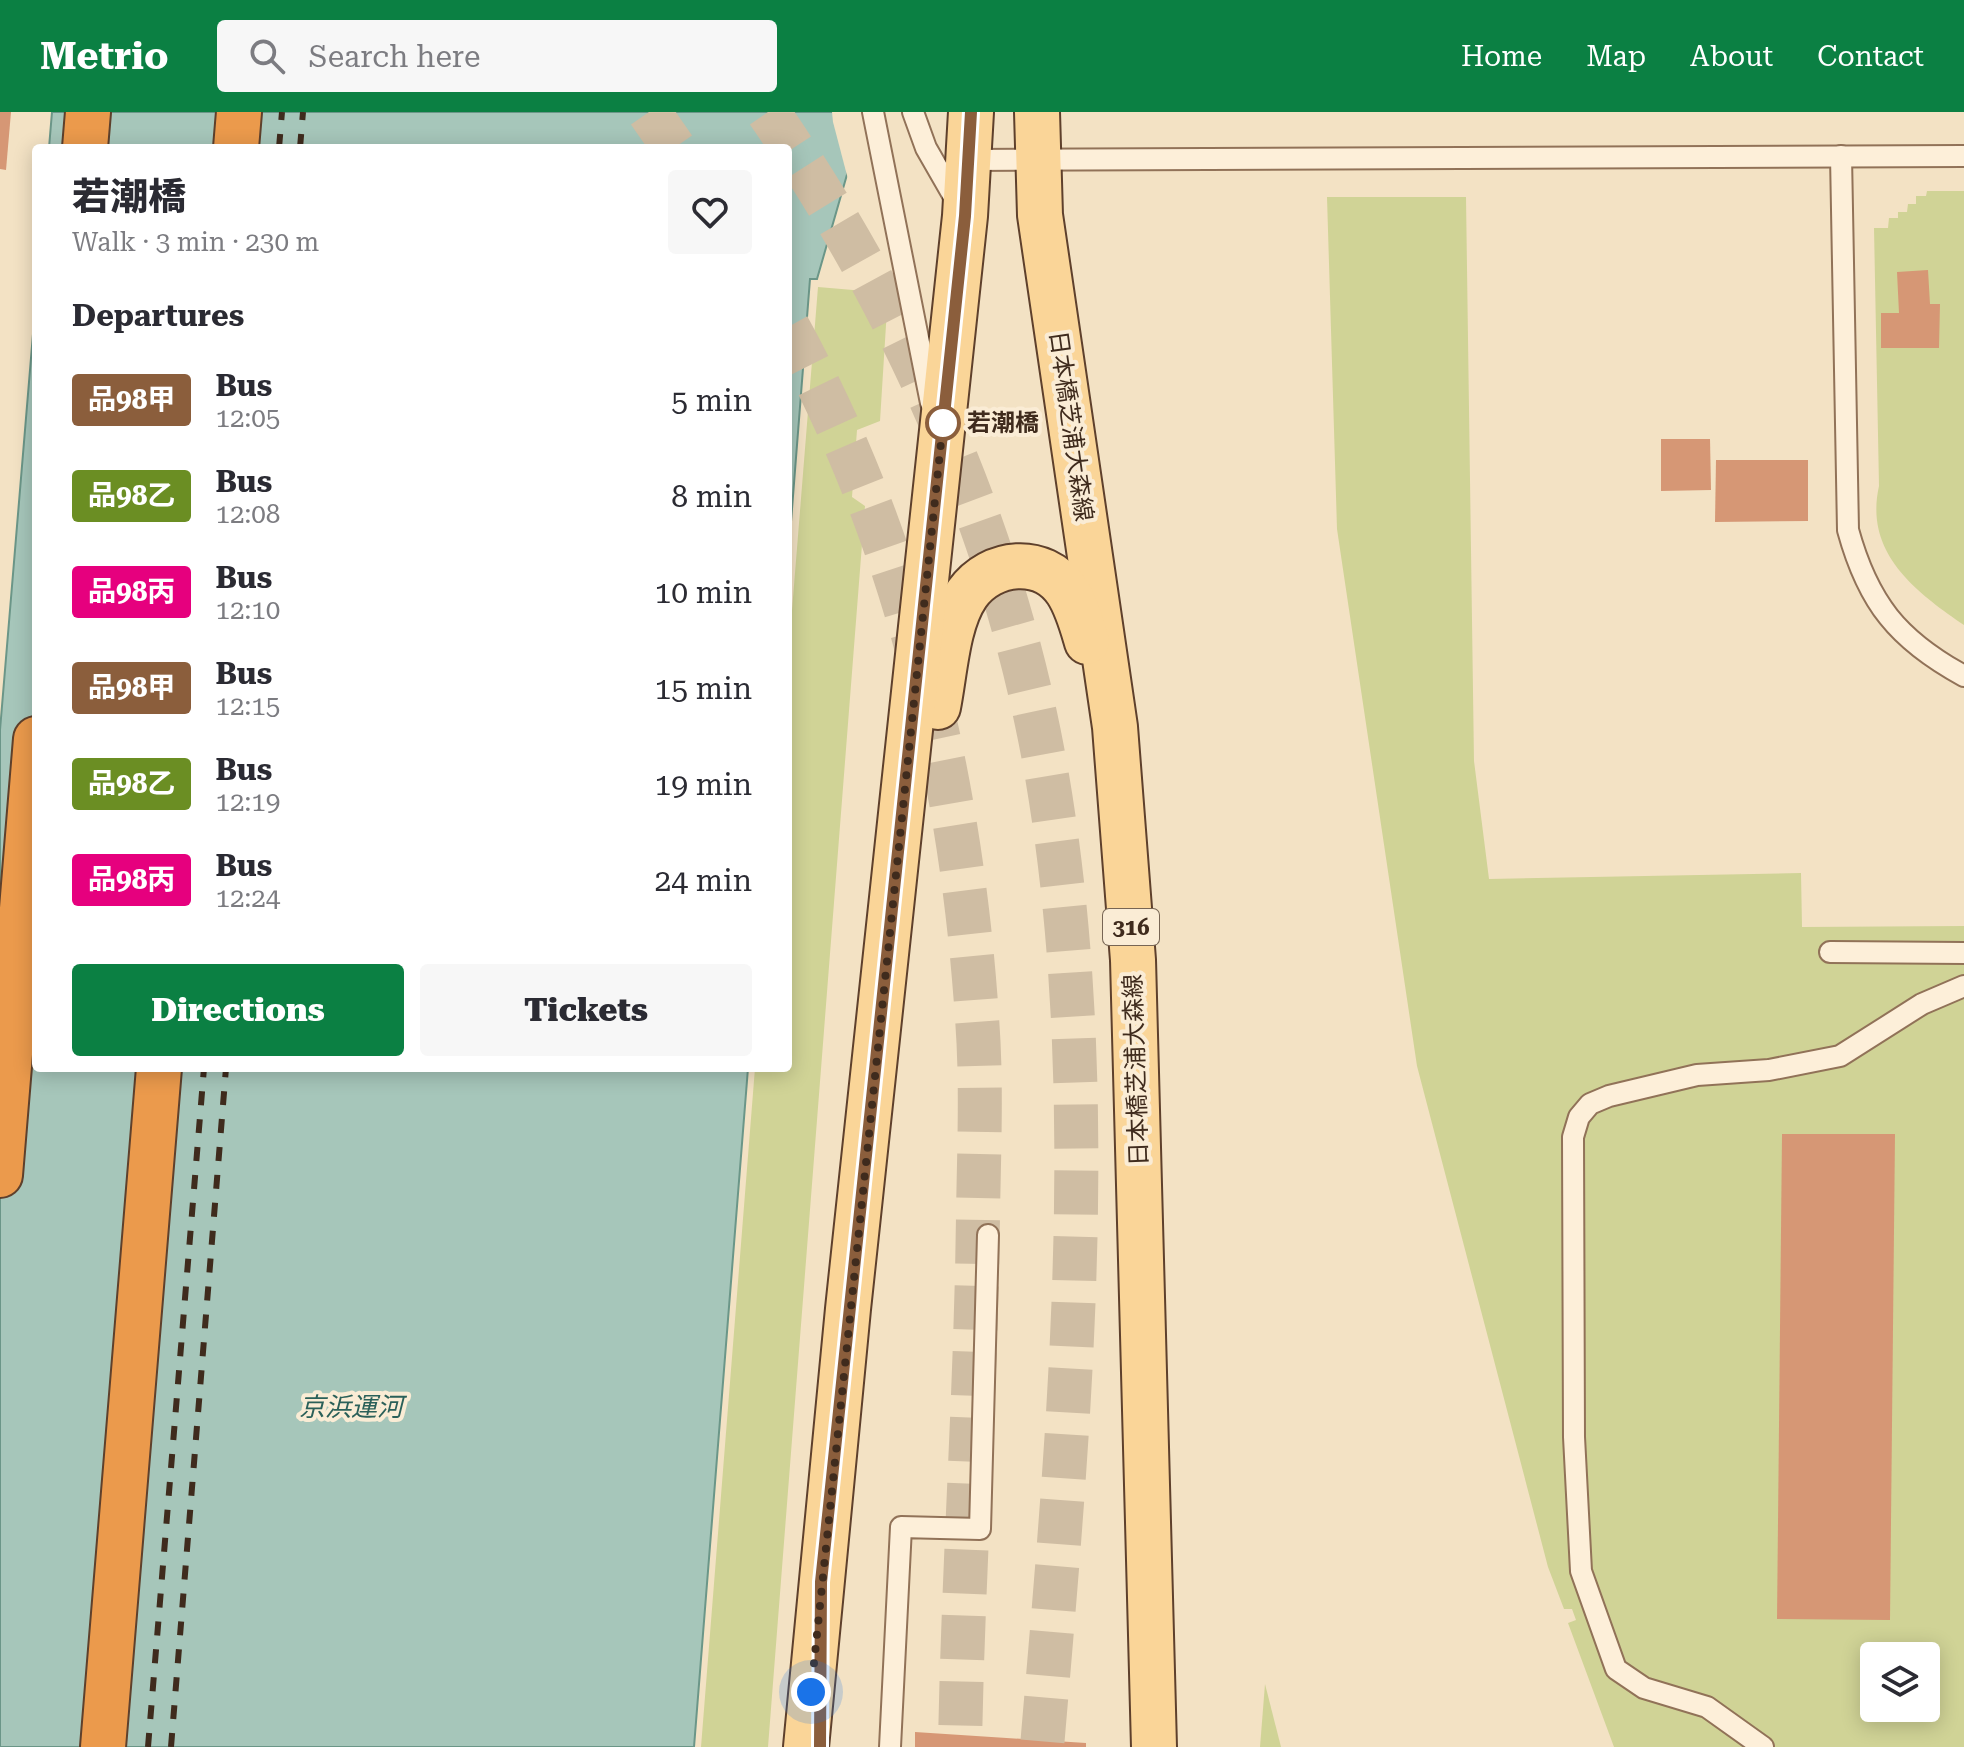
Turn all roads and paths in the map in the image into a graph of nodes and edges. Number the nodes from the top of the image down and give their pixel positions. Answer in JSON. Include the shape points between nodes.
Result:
{"nodes":[{"id":1,"x":88,"y":112,"type":"edge"},
{"id":2,"x":239,"y":112,"type":"edge"},
{"id":3,"x":873,"y":112,"type":"edge"},
{"id":4,"x":971,"y":112,"type":"edge"},
{"id":5,"x":1037,"y":112,"type":"edge"},
{"id":6,"x":915,"y":120,"type":"edge"},
{"id":7,"x":85,"y":144,"type":"edge"},
{"id":8,"x":236,"y":144,"type":"edge"},
{"id":9,"x":1841,"y":156,"type":"junction"},
{"id":10,"x":1964,"y":156,"type":"edge"},
{"id":11,"x":969,"y":160,"type":"junction"},
{"id":12,"x":1038,"y":160,"type":"junction"},
{"id":13,"x":965,"y":216,"type":"junction"},
{"id":14,"x":940,"y":454,"type":"junction"},
{"id":15,"x":1964,"y":676,"type":"edge"},
{"id":16,"x":1115,"y":727,"type":"junction"},
{"id":17,"x":32,"y":787,"type":"edge"},
{"id":18,"x":1830,"y":952,"type":"dead end"},
{"id":19,"x":1964,"y":953,"type":"edge"},
{"id":20,"x":883,"y":984,"type":"junction"},
{"id":21,"x":1964,"y":986,"type":"edge"},
{"id":22,"x":159,"y":1072,"type":"edge"},
{"id":23,"x":0,"y":1175,"type":"edge"},
{"id":24,"x":988,"y":1235,"type":"dead end"},
{"id":25,"x":821,"y":1582,"type":"junction"},
{"id":26,"x":103,"y":1747,"type":"edge"},
{"id":27,"x":806,"y":1747,"type":"edge"},
{"id":28,"x":820,"y":1747,"type":"edge"},
{"id":29,"x":890,"y":1747,"type":"edge"},
{"id":30,"x":1154,"y":1747,"type":"edge"},
{"id":31,"x":1763,"y":1747,"type":"edge"}],
"edges":[{"from":1,"to":7,"type":"highway"},
{"from":2,"to":8,"type":"highway"},
{"from":3,"to":14,"type":"lane"},
{"from":4,"to":11,"type":"main road"},
{"from":5,"to":12,"type":"main road","name":"日本橋芝浦大森線","number":"316"},
{"from":6,"to":13,"type":"lane"},
{"from":9,"to":10,"type":"lane"},
{"from":9,"to":12,"type":"lane"},
{"from":9,"to":15,"type":"lane","via":[[1848,530],[1872,596],[1894,626],[1929,657]]},
{"from":11,"to":12,"type":"lane"},
{"from":11,"to":13,"type":"main road"},
{"from":12,"to":16,"type":"main road","name":"日本橋芝浦大森線","number":"316","via":[[1040,215]]},
{"from":13,"to":14,"type":"main road"},
{"from":14,"to":20,"type":"main road"},
{"from":16,"to":20,"type":"main road","via":[[1067,591],[1052,574],[1031,567],[1006,566],[985,574],[966,595],[955,623]]},
{"from":16,"to":30,"type":"main road","name":"日本橋芝浦大森線","number":"316","via":[[1133,960]]},
{"from":17,"to":23,"type":"highway"},
{"from":18,"to":19,"type":"lane"},
{"from":20,"to":25,"type":"main road"},
{"from":21,"to":31,"type":"lane","via":[[1922,1004],[1840,1056],[1769,1070],[1697,1075],[1609,1096],[1590,1104],[1573,1137],[1574,1437],[1581,1571],[1616,1669],[1644,1688],[1707,1707]]},
{"from":22,"to":26,"type":"highway"},
{"from":24,"to":29,"type":"lane","via":[[980,1529],[901,1527]]},
{"from":25,"to":27,"type":"main road"},
{"from":25,"to":28,"type":"main road"}]}
